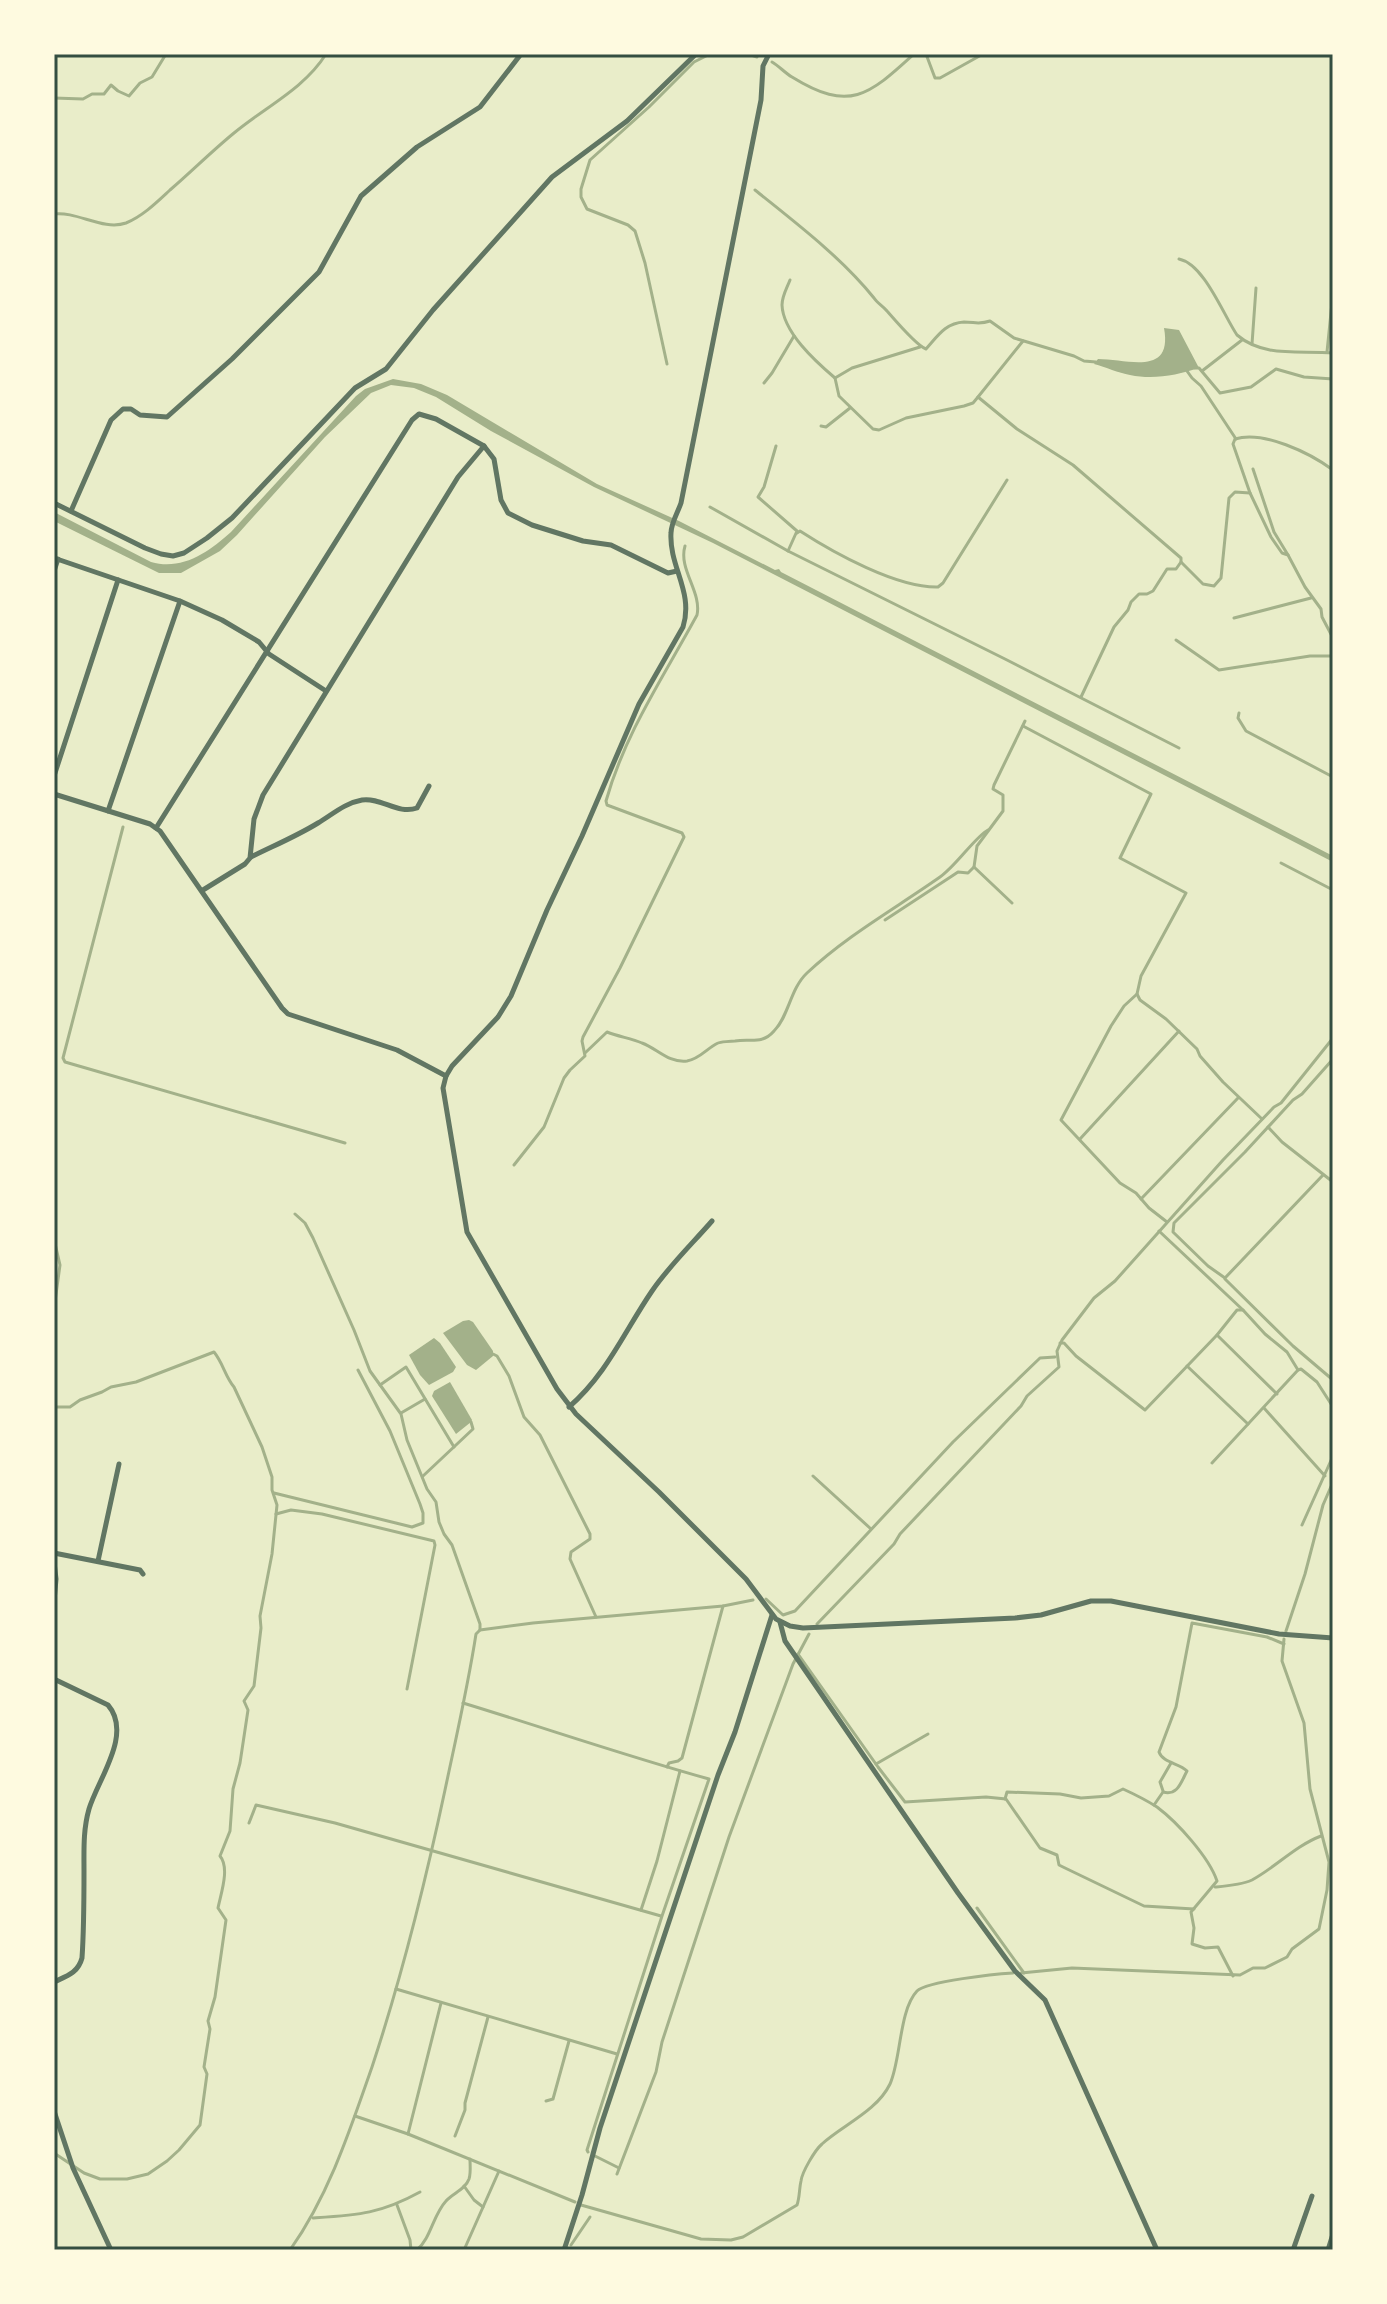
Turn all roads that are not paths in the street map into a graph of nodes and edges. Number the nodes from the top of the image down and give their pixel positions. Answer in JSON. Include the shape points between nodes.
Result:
{"nodes":[{"id":1,"x":521,"y":54,"type":"edge"},
{"id":2,"x":696,"y":54,"type":"edge"},
{"id":3,"x":767,"y":54,"type":"edge"},
{"id":4,"x":484,"y":446,"type":"junction"},
{"id":5,"x":54,"y":503,"type":"edge"},
{"id":6,"x":71,"y":511,"type":"junction"},
{"id":7,"x":56,"y":558,"type":"edge"},
{"id":8,"x":54,"y":571,"type":"edge"},
{"id":9,"x":677,"y":571,"type":"junction"},
{"id":10,"x":118,"y":580,"type":"junction"},
{"id":11,"x":180,"y":601,"type":"junction"},
{"id":12,"x":266,"y":650,"type":"junction"},
{"id":13,"x":326,"y":691,"type":"junction"},
{"id":14,"x":54,"y":776,"type":"edge"},
{"id":15,"x":429,"y":786,"type":"dead end"},
{"id":16,"x":54,"y":794,"type":"edge"},
{"id":17,"x":108,"y":811,"type":"junction"},
{"id":18,"x":156,"y":828,"type":"junction"},
{"id":19,"x":250,"y":858,"type":"junction"},
{"id":20,"x":203,"y":890,"type":"junction"},
{"id":21,"x":446,"y":1076,"type":"junction"},
{"id":22,"x":712,"y":1221,"type":"dead end"},
{"id":23,"x":569,"y":1407,"type":"junction"},
{"id":24,"x":119,"y":1464,"type":"dead end"},
{"id":25,"x":54,"y":1553,"type":"edge"},
{"id":26,"x":98,"y":1561,"type":"junction"},
{"id":27,"x":54,"y":1562,"type":"edge"},
{"id":28,"x":143,"y":1574,"type":"dead end"},
{"id":29,"x":54,"y":1601,"type":"edge"},
{"id":30,"x":772,"y":1615,"type":"junction"},
{"id":31,"x":779,"y":1621,"type":"junction"},
{"id":32,"x":1333,"y":1638,"type":"edge"},
{"id":33,"x":54,"y":1679,"type":"edge"},
{"id":34,"x":54,"y":1982,"type":"edge"},
{"id":35,"x":54,"y":2111,"type":"edge"},
{"id":36,"x":1312,"y":2196,"type":"dead end"},
{"id":37,"x":1333,"y":2234,"type":"edge"},
{"id":38,"x":111,"y":2250,"type":"edge"},
{"id":39,"x":564,"y":2250,"type":"edge"},
{"id":40,"x":1157,"y":2250,"type":"edge"},
{"id":41,"x":1293,"y":2250,"type":"edge"},
{"id":42,"x":1328,"y":2250,"type":"edge"}],
"edges":[{"from":1,"to":6,"type":"street","via":[[480,107],[417,147],[361,196],[319,272],[192,395],[167,417],[123,409],[111,420]]},
{"from":2,"to":6,"type":"street","via":[[627,121],[552,177],[386,369],[355,388],[207,538],[184,553],[161,554]]},
{"from":3,"to":9,"type":"street","via":[[670,534]]},
{"from":4,"to":9,"type":"street","via":[[494,459],[508,513],[583,541],[611,545],[668,573]]},
{"from":4,"to":12,"type":"street","via":[[436,419],[419,414],[412,420]]},
{"from":4,"to":13,"type":"street","via":[[458,477]]},
{"from":5,"to":6,"type":"street"},
{"from":7,"to":8,"type":"street"},
{"from":7,"to":10,"type":"street"},
{"from":9,"to":21,"type":"street","via":[[688,606],[683,627],[639,704],[511,996]]},
{"from":10,"to":11,"type":"street"},
{"from":10,"to":14,"type":"street"},
{"from":11,"to":12,"type":"street","via":[[222,620]]},
{"from":11,"to":17,"type":"street"},
{"from":12,"to":13,"type":"street"},
{"from":12,"to":18,"type":"street"},
{"from":13,"to":19,"type":"street","via":[[263,795]]},
{"from":15,"to":19,"type":"street","via":[[417,808],[366,799],[351,803]]},
{"from":16,"to":17,"type":"street"},
{"from":17,"to":18,"type":"street"},
{"from":18,"to":20,"type":"street"},
{"from":19,"to":20,"type":"street"},
{"from":20,"to":21,"type":"street","via":[[288,1014],[397,1050]]},
{"from":21,"to":23,"type":"street","via":[[443,1088],[467,1232]]},
{"from":22,"to":23,"type":"street","via":[[654,1287],[617,1351]]},
{"from":23,"to":30,"type":"street","via":[[746,1579]]},
{"from":24,"to":26,"type":"street"},
{"from":25,"to":26,"type":"street"},
{"from":26,"to":28,"type":"street"},
{"from":27,"to":29,"type":"street"},
{"from":30,"to":31,"type":"street"},
{"from":30,"to":39,"type":"street","via":[[613,2087]]},
{"from":31,"to":32,"type":"street","via":[[803,1628],[941,1623],[1041,1615],[1111,1601],[1279,1634]]},
{"from":31,"to":40,"type":"street","via":[[785,1641],[950,1881],[1015,1971],[1045,2000]]},
{"from":33,"to":34,"type":"street","via":[[108,1705],[119,1727],[84,1831],[80,1967]]},
{"from":35,"to":38,"type":"street","via":[[73,2168]]},
{"from":36,"to":41,"type":"street"},
{"from":37,"to":42,"type":"street"}]}
